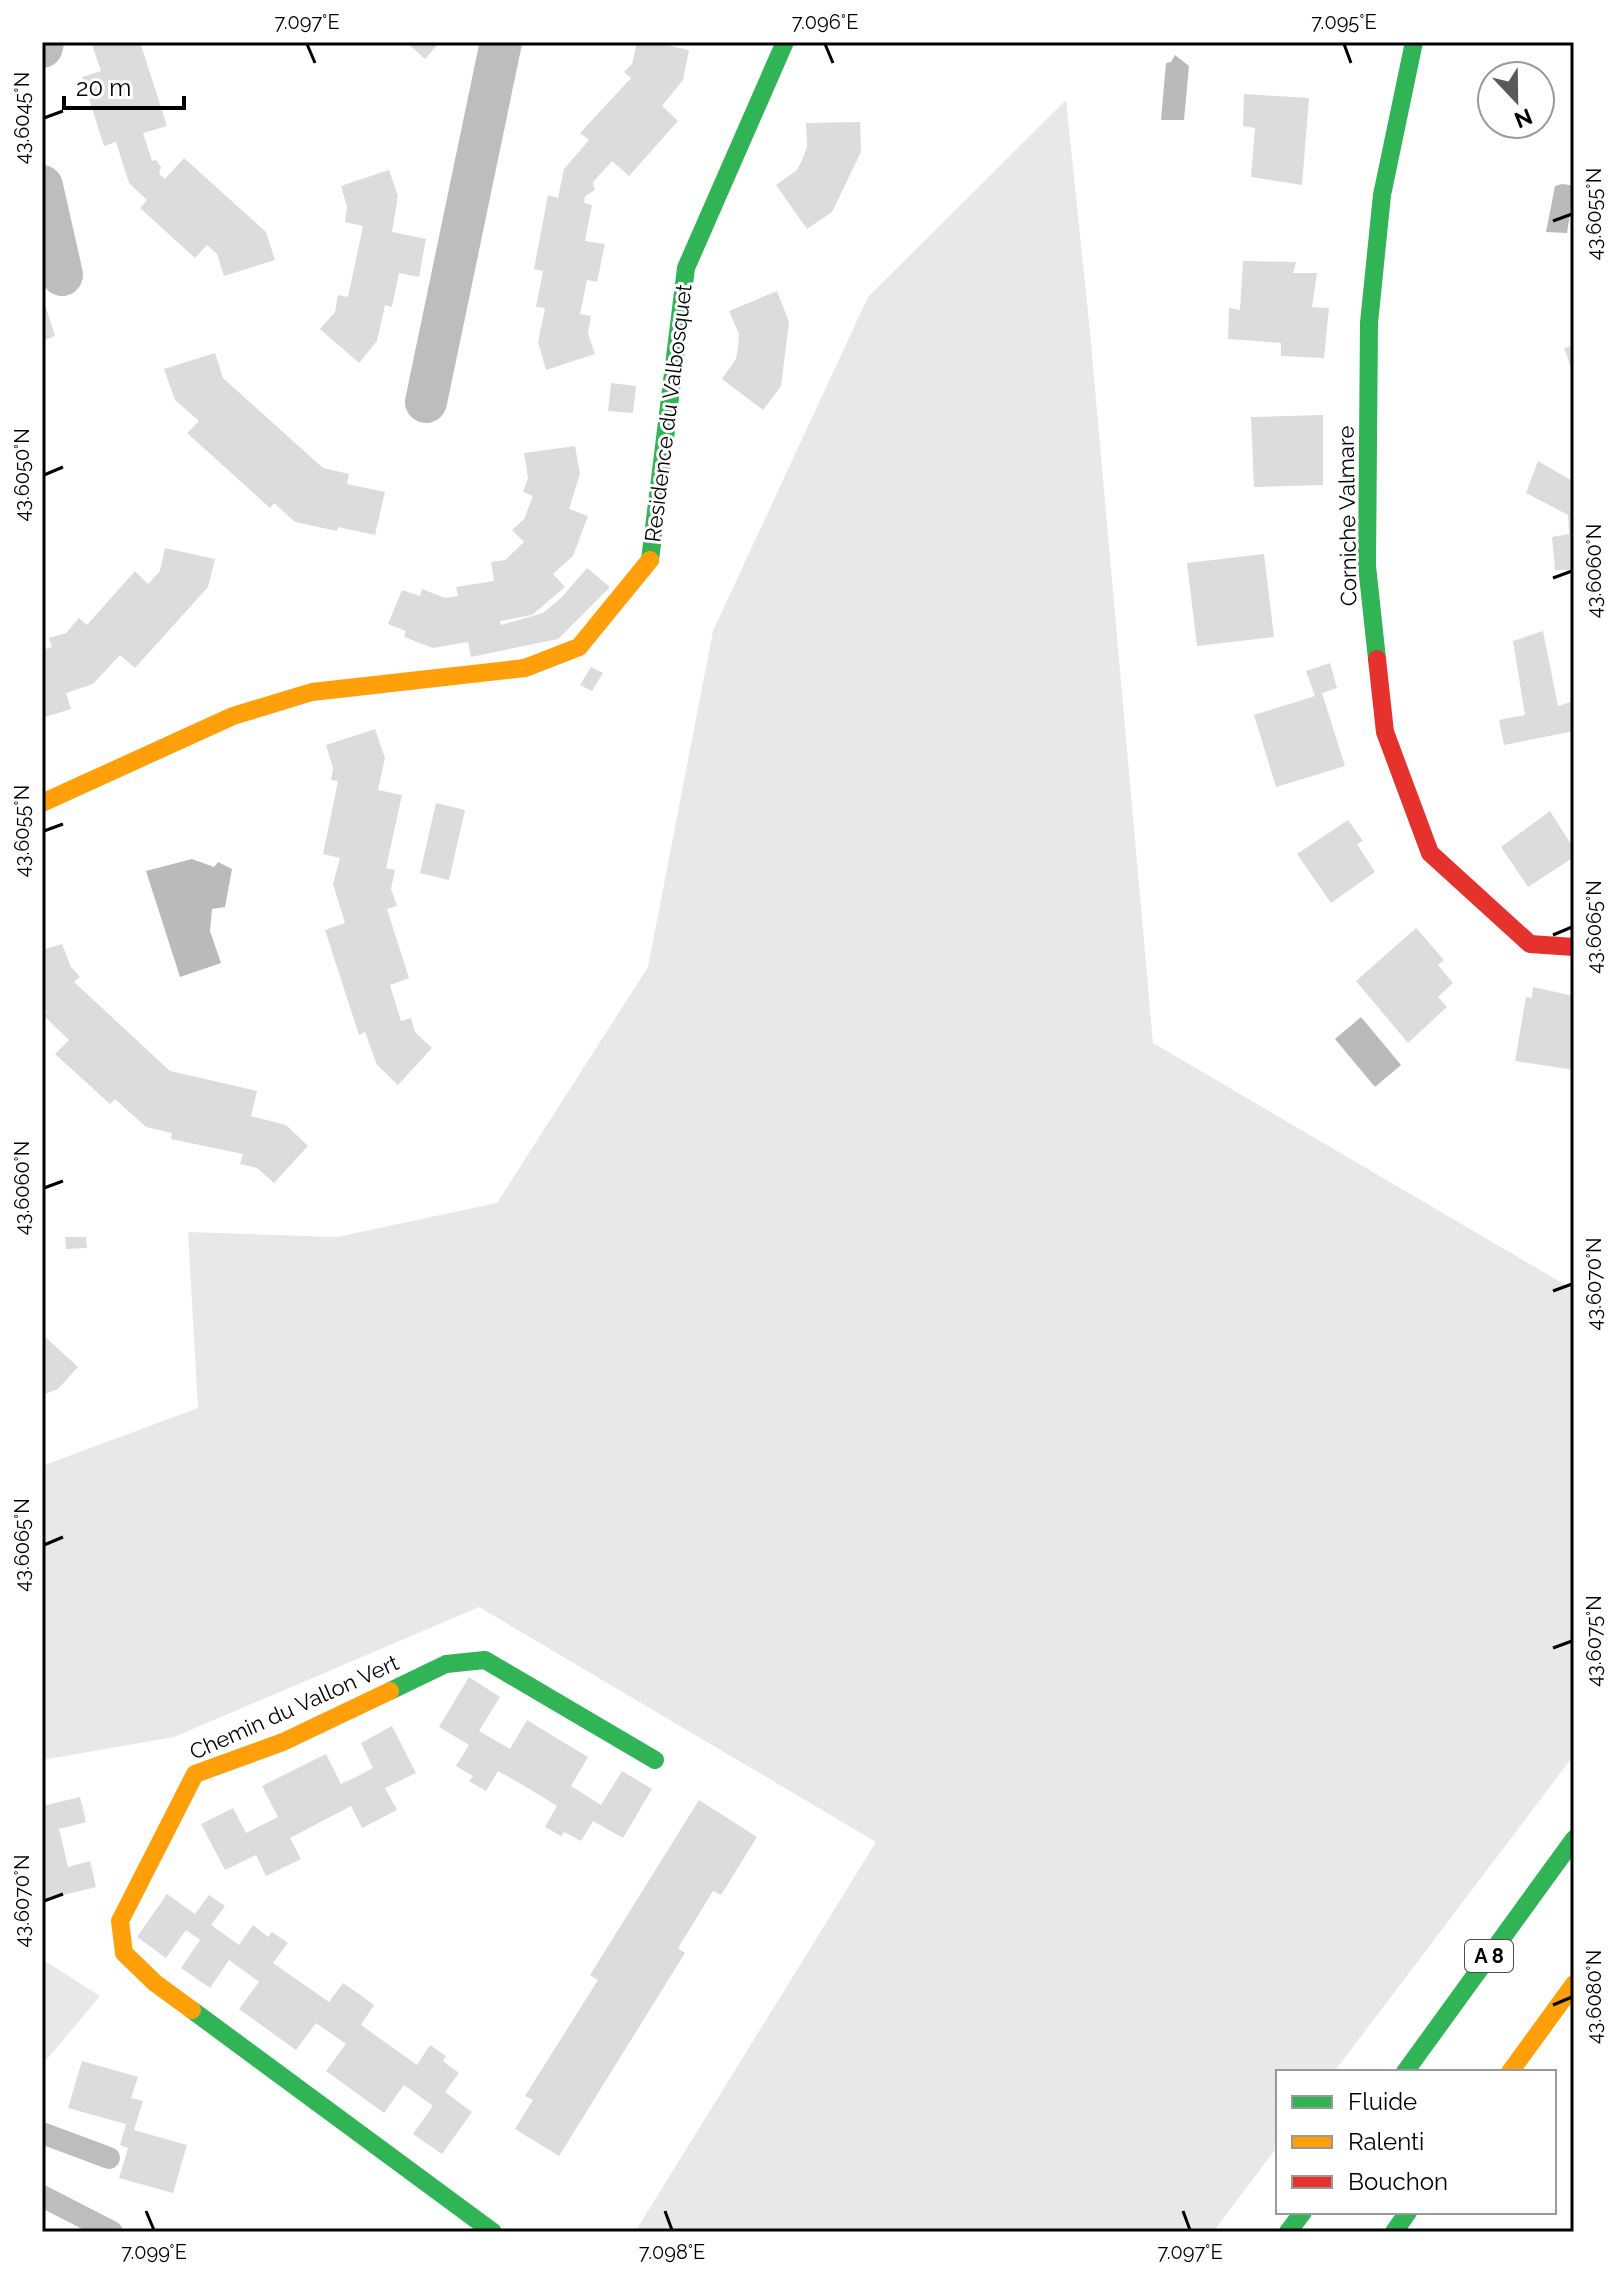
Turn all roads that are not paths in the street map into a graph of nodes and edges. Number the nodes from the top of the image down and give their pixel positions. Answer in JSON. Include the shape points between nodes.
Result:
{"nodes":[{"id":1,"x":501,"y":42,"type":"edge"},
{"id":2,"x":785,"y":42,"type":"edge"},
{"id":3,"x":1414,"y":42,"type":"edge"},
{"id":4,"x":42,"y":186,"type":"edge"},
{"id":5,"x":62,"y":275,"type":"dead end"},
{"id":6,"x":426,"y":402,"type":"dead end"},
{"id":7,"x":42,"y":803,"type":"edge"},
{"id":8,"x":1574,"y":947,"type":"edge"},
{"id":9,"x":655,"y":1760,"type":"dead end"},
{"id":10,"x":1574,"y":1839,"type":"edge"},
{"id":11,"x":1574,"y":1984,"type":"edge"},
{"id":12,"x":1406,"y":2070,"type":"edge"},
{"id":13,"x":1511,"y":2070,"type":"edge"},
{"id":14,"x":42,"y":2133,"type":"edge"},
{"id":15,"x":109,"y":2158,"type":"dead end"},
{"id":16,"x":42,"y":2196,"type":"edge"},
{"id":17,"x":1302,"y":2214,"type":"edge"},
{"id":18,"x":1407,"y":2214,"type":"edge"},
{"id":19,"x":112,"y":2232,"type":"edge"},
{"id":20,"x":493,"y":2232,"type":"edge"},
{"id":21,"x":1288,"y":2232,"type":"edge"},
{"id":22,"x":1394,"y":2232,"type":"edge"}],
"edges":[{"from":1,"to":6,"type":"street"},
{"from":2,"to":7,"type":"main road","name":"Residence du Valbosquet","via":[[686,268],[651,559],[579,647],[525,668],[312,692],[233,716]]},
{"from":3,"to":8,"type":"main road","name":"Corniche Valmare","via":[[1382,195],[1369,323],[1367,566],[1385,732],[1430,853],[1530,944]]},
{"from":4,"to":5,"type":"street"},
{"from":9,"to":20,"type":"main road","name":"Chemin du Vallon Vert","via":[[485,1660],[446,1664],[283,1742],[195,1774],[120,1921],[124,1953],[155,1983]]},
{"from":10,"to":12,"type":"main road","number":"A 8"},
{"from":11,"to":13,"type":"main road"},
{"from":14,"to":15,"type":"lane"},
{"from":16,"to":19,"type":"lane"},
{"from":17,"to":21,"type":"main road"},
{"from":18,"to":22,"type":"main road"}]}
